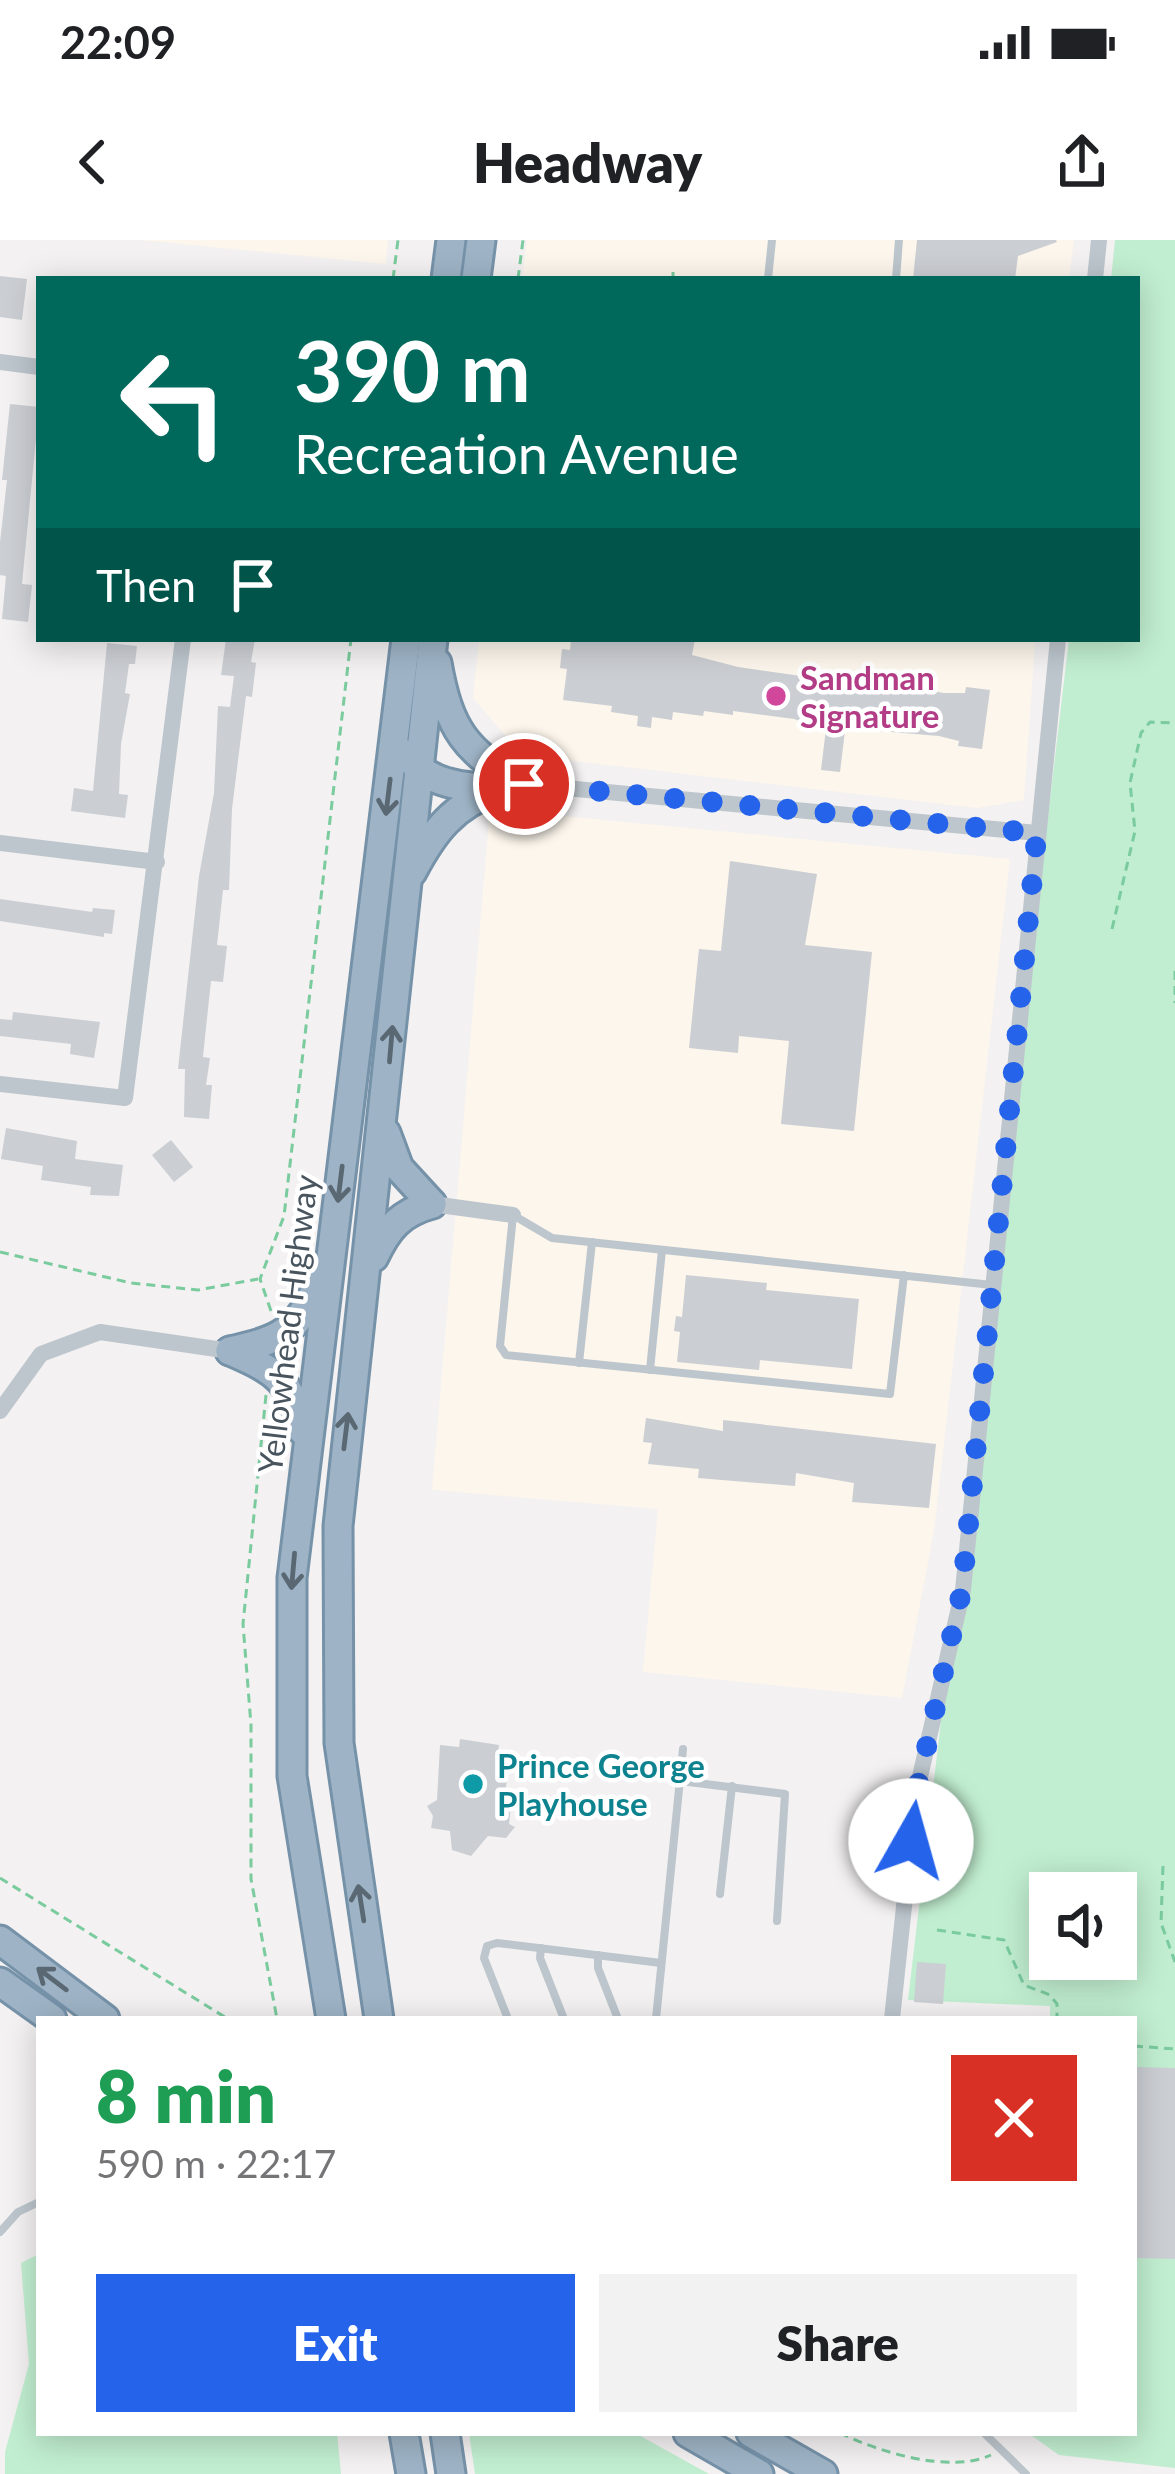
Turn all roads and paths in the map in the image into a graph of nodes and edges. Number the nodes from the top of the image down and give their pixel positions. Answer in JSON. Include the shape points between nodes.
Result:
{"nodes":[{"id":1,"x":398,"y":240,"type":"edge"},
{"id":2,"x":451,"y":240,"type":"edge"},
{"id":3,"x":481,"y":240,"type":"edge"},
{"id":4,"x":523,"y":240,"type":"edge"},
{"id":5,"x":772,"y":240,"type":"edge"},
{"id":6,"x":899,"y":240,"type":"edge"},
{"id":7,"x":1099,"y":240,"type":"edge"},
{"id":8,"x":392,"y":276,"type":"edge"},
{"id":9,"x":446,"y":276,"type":"edge"},
{"id":10,"x":476,"y":276,"type":"edge"},
{"id":11,"x":518,"y":276,"type":"edge"},
{"id":12,"x":768,"y":276,"type":"edge"},
{"id":13,"x":896,"y":276,"type":"edge"},
{"id":14,"x":1095,"y":276,"type":"edge"},
{"id":15,"x":0,"y":362,"type":"edge"},
{"id":16,"x":36,"y":367,"type":"edge"},
{"id":17,"x":183,"y":642,"type":"edge"},
{"id":18,"x":351,"y":642,"type":"edge"},
{"id":19,"x":406,"y":642,"type":"edge"},
{"id":20,"x":433,"y":642,"type":"edge"},
{"id":21,"x":434,"y":642,"type":"edge"},
{"id":22,"x":1058,"y":642,"type":"edge"},
{"id":23,"x":402,"y":677,"type":"junction"},
{"id":24,"x":1175,"y":723,"type":"edge"},
{"id":25,"x":418,"y":769,"type":"junction"},
{"id":26,"x":514,"y":786,"type":"junction"},
{"id":27,"x":1037,"y":833,"type":"junction"},
{"id":28,"x":0,"y":843,"type":"edge"},
{"id":29,"x":157,"y":862,"type":"junction"},
{"id":30,"x":404,"y":886,"type":"junction"},
{"id":31,"x":1112,"y":929,"type":"dead end"},
{"id":32,"x":1175,"y":971,"type":"edge"},
{"id":33,"x":1175,"y":1004,"type":"edge"},
{"id":34,"x":0,"y":1084,"type":"edge"},
{"id":35,"x":384,"y":1127,"type":"junction"},
{"id":36,"x":432,"y":1204,"type":"junction"},
{"id":37,"x":513,"y":1215,"type":"junction"},
{"id":38,"x":592,"y":1242,"type":"junction"},
{"id":39,"x":662,"y":1250,"type":"junction"},
{"id":40,"x":0,"y":1252,"type":"edge"},
{"id":41,"x":329,"y":1263,"type":"junction"},
{"id":42,"x":904,"y":1275,"type":"junction"},
{"id":43,"x":365,"y":1277,"type":"junction"},
{"id":44,"x":260,"y":1279,"type":"junction"},
{"id":45,"x":992,"y":1285,"type":"junction"},
{"id":46,"x":273,"y":1313,"type":"dead end"},
{"id":47,"x":230,"y":1351,"type":"junction"},
{"id":48,"x":580,"y":1363,"type":"junction"},
{"id":49,"x":650,"y":1370,"type":"junction"},
{"id":50,"x":272,"y":1383,"type":"dead end"},
{"id":51,"x":0,"y":1411,"type":"edge"},
{"id":52,"x":308,"y":1448,"type":"junction"},
{"id":53,"x":683,"y":1749,"type":"dead end"},
{"id":54,"x":681,"y":1781,"type":"junction"},
{"id":55,"x":733,"y":1786,"type":"junction"},
{"id":56,"x":1163,"y":1866,"type":"dead end"},
{"id":57,"x":0,"y":1878,"type":"edge"},
{"id":58,"x":307,"y":1884,"type":"junction"},
{"id":59,"x":720,"y":1894,"type":"dead end"},
{"id":60,"x":777,"y":1922,"type":"dead end"},
{"id":61,"x":937,"y":1930,"type":"dead end"},
{"id":62,"x":0,"y":1940,"type":"edge"},
{"id":63,"x":541,"y":1948,"type":"junction"},
{"id":64,"x":598,"y":1955,"type":"junction"},
{"id":65,"x":1175,"y":1962,"type":"edge"},
{"id":66,"x":661,"y":1963,"type":"junction"},
{"id":67,"x":0,"y":1982,"type":"edge"},
{"id":68,"x":48,"y":2016,"type":"edge"},
{"id":69,"x":101,"y":2016,"type":"edge"},
{"id":70,"x":223,"y":2016,"type":"edge"},
{"id":71,"x":276,"y":2016,"type":"edge"},
{"id":72,"x":318,"y":2016,"type":"edge"},
{"id":73,"x":330,"y":2016,"type":"edge"},
{"id":74,"x":379,"y":2016,"type":"edge"},
{"id":75,"x":507,"y":2016,"type":"edge"},
{"id":76,"x":562,"y":2016,"type":"edge"},
{"id":77,"x":617,"y":2016,"type":"edge"},
{"id":78,"x":656,"y":2016,"type":"edge"},
{"id":79,"x":892,"y":2016,"type":"edge"},
{"id":80,"x":1057,"y":2016,"type":"edge"},
{"id":81,"x":1137,"y":2046,"type":"edge"},
{"id":82,"x":1175,"y":2049,"type":"edge"},
{"id":83,"x":36,"y":2203,"type":"edge"},
{"id":84,"x":0,"y":2231,"type":"edge"},
{"id":85,"x":405,"y":2436,"type":"edge"},
{"id":86,"x":445,"y":2436,"type":"edge"},
{"id":87,"x":693,"y":2436,"type":"edge"},
{"id":88,"x":756,"y":2436,"type":"edge"},
{"id":89,"x":847,"y":2436,"type":"edge"},
{"id":90,"x":986,"y":2436,"type":"edge"},
{"id":91,"x":998,"y":2450,"type":"junction"},
{"id":92,"x":411,"y":2474,"type":"edge"},
{"id":93,"x":451,"y":2474,"type":"edge"},
{"id":94,"x":759,"y":2474,"type":"edge"},
{"id":95,"x":823,"y":2474,"type":"edge"},
{"id":96,"x":1026,"y":2474,"type":"edge"}],
"edges":[{"from":1,"to":8,"type":"path"},
{"from":2,"to":9,"type":"highway"},
{"from":3,"to":10,"type":"highway"},
{"from":4,"to":11,"type":"path"},
{"from":5,"to":12,"type":"lane"},
{"from":6,"to":13,"type":"lane"},
{"from":7,"to":14,"type":"street"},
{"from":15,"to":16,"type":"street"},
{"from":17,"to":29,"type":"street"},
{"from":18,"to":44,"type":"path","via":[[284,1216]]},
{"from":19,"to":23,"type":"highway","name":"Yellowhead Highway"},
{"from":20,"to":25,"type":"highway"},
{"from":21,"to":26,"type":"highway","via":[[455,730]]},
{"from":22,"to":27,"type":"street"},
{"from":23,"to":25,"type":"highway","via":[[407,752]]},
{"from":23,"to":41,"type":"highway","name":"Yellowhead Highway","one_way":true},
{"from":24,"to":31,"type":"path","via":[[1150,722],[1141,733],[1129,797],[1135,831]]},
{"from":25,"to":26,"type":"highway","via":[[451,782]]},
{"from":25,"to":30,"type":"highway"},
{"from":26,"to":27,"type":"street"},
{"from":26,"to":30,"type":"highway","via":[[438,826]]},
{"from":27,"to":45,"type":"street"},
{"from":28,"to":29,"type":"street"},
{"from":29,"to":34,"type":"street","via":[[125,1098]]},
{"from":35,"to":30,"type":"highway","one_way":true},
{"from":32,"to":33,"type":"path"},
{"from":35,"to":36,"type":"highway","via":[[399,1168]]},
{"from":35,"to":43,"type":"highway"},
{"from":36,"to":37,"type":"street"},
{"from":36,"to":43,"type":"highway","via":[[390,1226]]},
{"from":37,"to":38,"type":"lane","via":[[543,1235]]},
{"from":37,"to":48,"type":"lane","via":[[501,1352]]},
{"from":38,"to":39,"type":"lane"},
{"from":38,"to":48,"type":"lane"},
{"from":39,"to":42,"type":"lane"},
{"from":39,"to":49,"type":"lane"},
{"from":40,"to":44,"type":"path","via":[[198,1290]]},
{"from":41,"to":47,"type":"highway","via":[[292,1329]]},
{"from":41,"to":52,"type":"highway","name":"Yellowhead Highway"},
{"from":42,"to":45,"type":"lane"},
{"from":42,"to":49,"type":"lane","via":[[890,1394]]},
{"from":74,"to":43,"type":"highway","one_way":true,"via":[[336,1679],[341,1468]]},
{"from":44,"to":46,"type":"path"},
{"from":45,"to":79,"type":"street","via":[[962,1590],[916,1794]]},
{"from":47,"to":51,"type":"street","via":[[100,1332],[41,1354]]},
{"from":47,"to":52,"type":"highway","via":[[279,1376]]},
{"from":48,"to":49,"type":"lane"},
{"from":50,"to":71,"type":"path","via":[[261,1415],[243,1624],[250,1880]]},
{"from":52,"to":58,"type":"highway","name":"Yellowhead Highway","one_way":true,"via":[[289,1672]]},
{"from":53,"to":54,"type":"lane"},
{"from":54,"to":55,"type":"lane"},
{"from":54,"to":66,"type":"lane"},
{"from":55,"to":59,"type":"lane"},
{"from":55,"to":60,"type":"lane","via":[[778,1791],[788,1801]]},
{"from":56,"to":65,"type":"path","via":[[1161,1923]]},
{"from":57,"to":70,"type":"path"},
{"from":58,"to":72,"type":"highway"},
{"from":58,"to":73,"type":"highway","name":"Yellowhead Highway"},
{"from":61,"to":80,"type":"path","via":[[1004,1940],[1024,1984],[1049,1995]]},
{"from":69,"to":62,"type":"highway","one_way":true},
{"from":63,"to":64,"type":"lane"},
{"from":63,"to":75,"type":"lane","via":[[497,1943],[484,1951]]},
{"from":63,"to":76,"type":"lane"},
{"from":64,"to":66,"type":"lane"},
{"from":64,"to":77,"type":"lane"},
{"from":66,"to":78,"type":"lane"},
{"from":67,"to":68,"type":"highway"},
{"from":81,"to":82,"type":"path"},
{"from":83,"to":84,"type":"lane"},
{"from":85,"to":92,"type":"highway"},
{"from":86,"to":93,"type":"highway"},
{"from":87,"to":94,"type":"highway"},
{"from":88,"to":95,"type":"highway"},
{"from":89,"to":91,"type":"path","via":[[903,2462],[975,2464]]},
{"from":90,"to":91,"type":"lane"},
{"from":91,"to":96,"type":"lane"}]}
